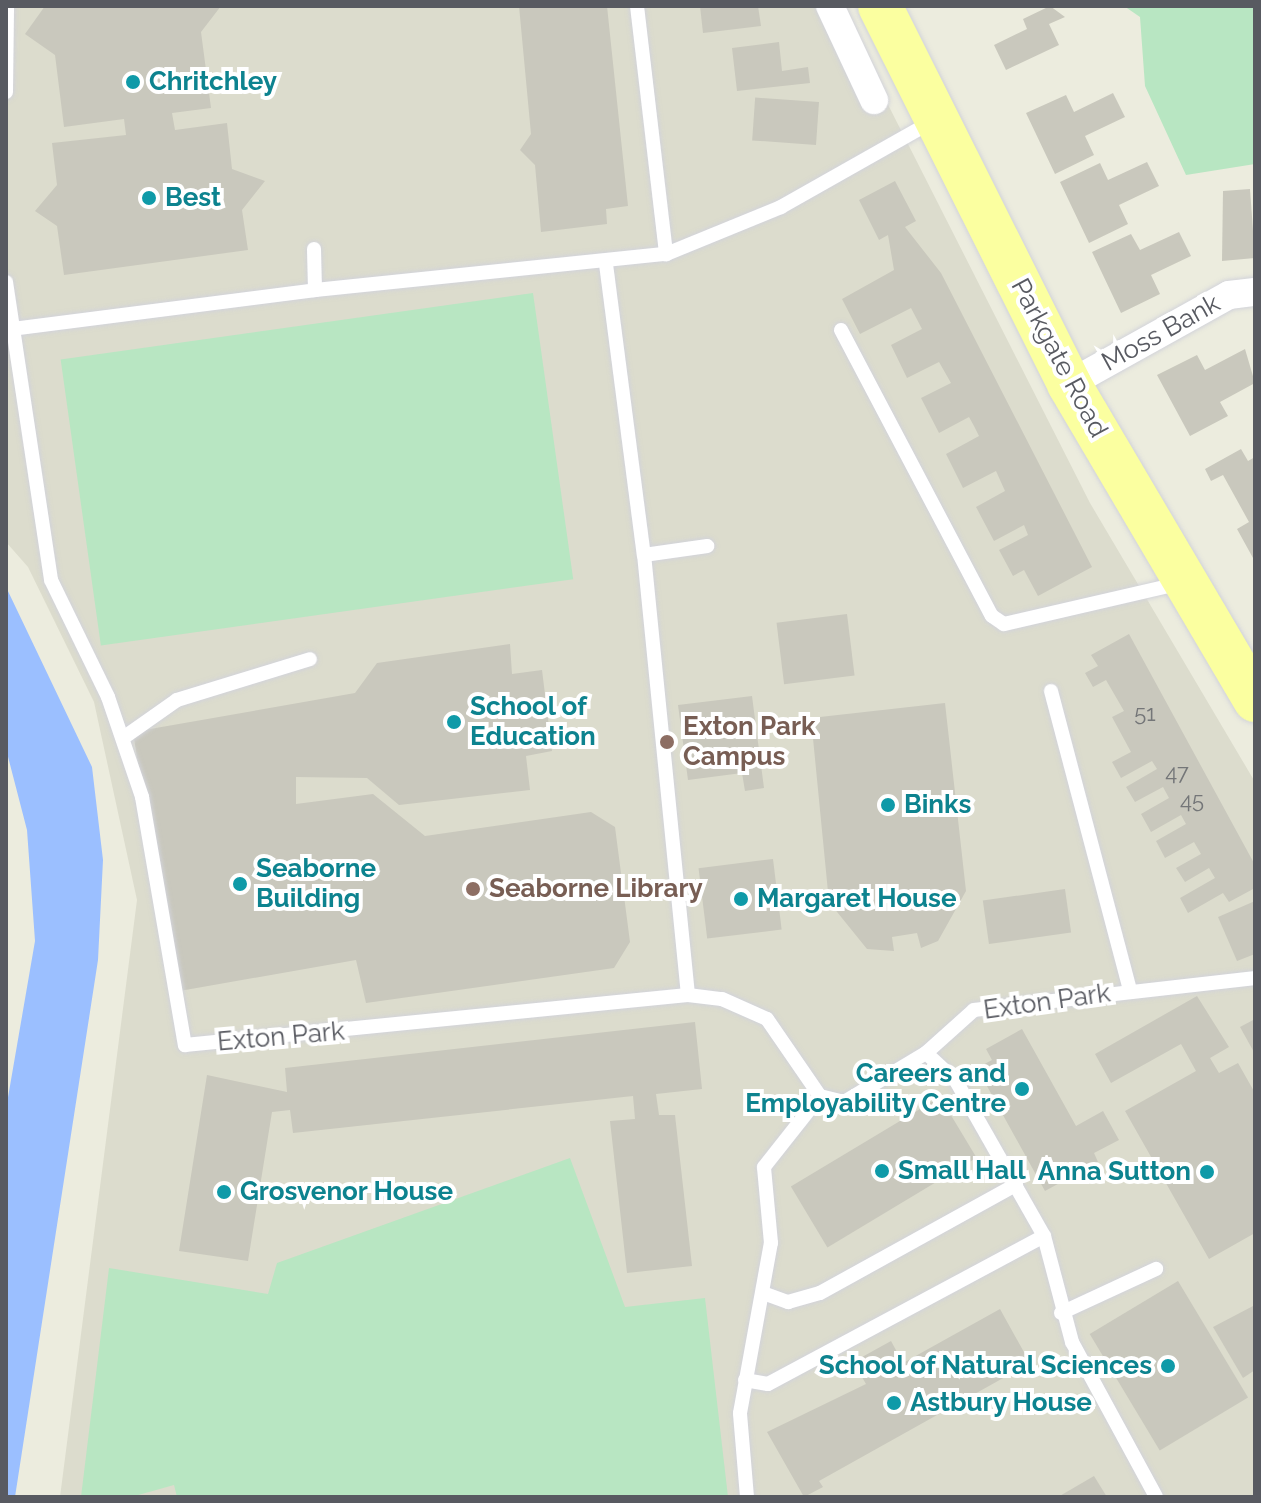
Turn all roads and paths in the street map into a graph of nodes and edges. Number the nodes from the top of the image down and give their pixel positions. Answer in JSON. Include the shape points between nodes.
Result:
{"nodes":[{"id":1,"x":7,"y":6,"type":"edge"},
{"id":2,"x":637,"y":6,"type":"edge"},
{"id":3,"x":830,"y":6,"type":"edge"},
{"id":4,"x":880,"y":6,"type":"edge"},
{"id":5,"x":6,"y":92,"type":"edge"},
{"id":6,"x":874,"y":100,"type":"dead end"},
{"id":7,"x":938,"y":118,"type":"junction"},
{"id":8,"x":314,"y":249,"type":"dead end"},
{"id":9,"x":666,"y":254,"type":"junction"},
{"id":10,"x":606,"y":264,"type":"junction"},
{"id":11,"x":6,"y":282,"type":"edge"},
{"id":12,"x":315,"y":290,"type":"junction"},
{"id":13,"x":1255,"y":292,"type":"edge"},
{"id":14,"x":12,"y":329,"type":"junction"},
{"id":15,"x":841,"y":330,"type":"dead end"},
{"id":16,"x":1069,"y":384,"type":"junction"},
{"id":17,"x":6,"y":396,"type":"edge"},
{"id":18,"x":23,"y":396,"type":"junction"},
{"id":19,"x":707,"y":546,"type":"dead end"},
{"id":20,"x":644,"y":555,"type":"junction"},
{"id":21,"x":1185,"y":582,"type":"junction"},
{"id":22,"x":310,"y":659,"type":"dead end"},
{"id":23,"x":1051,"y":691,"type":"dead end"},
{"id":24,"x":1255,"y":700,"type":"edge"},
{"id":25,"x":123,"y":738,"type":"junction"},
{"id":26,"x":1255,"y":978,"type":"edge"},
{"id":27,"x":1130,"y":990,"type":"junction"},
{"id":28,"x":688,"y":995,"type":"junction"},
{"id":29,"x":926,"y":1053,"type":"junction"},
{"id":30,"x":820,"y":1096,"type":"junction"},
{"id":31,"x":1016,"y":1185,"type":"junction"},
{"id":32,"x":1044,"y":1236,"type":"junction"},
{"id":33,"x":1156,"y":1269,"type":"dead end"},
{"id":34,"x":763,"y":1293,"type":"junction"},
{"id":35,"x":1061,"y":1313,"type":"junction"},
{"id":36,"x":745,"y":1380,"type":"junction"},
{"id":37,"x":747,"y":1497,"type":"edge"},
{"id":38,"x":1156,"y":1497,"type":"edge"}],
"edges":[{"from":1,"to":5,"type":"lane"},
{"from":2,"to":9,"type":"lane"},
{"from":3,"to":6,"type":"street"},
{"from":4,"to":7,"type":"main road","name":"Parkgate Road"},
{"from":7,"to":9,"type":"lane","via":[[839,177]]},
{"from":7,"to":16,"type":"main road","name":"Parkgate Road"},
{"from":8,"to":12,"type":"lane"},
{"from":9,"to":10,"type":"lane"},
{"from":10,"to":12,"type":"lane"},
{"from":10,"to":20,"type":"lane"},
{"from":11,"to":14,"type":"lane","name":"Exton Park"},
{"from":12,"to":14,"type":"lane"},
{"from":13,"to":16,"type":"street","name":"Moss Bank","via":[[1229,295]]},
{"from":14,"to":18,"type":"lane","name":"Exton Park"},
{"from":15,"to":21,"type":"lane","via":[[992,616],[1004,624]]},
{"from":16,"to":21,"type":"main road","name":"Parkgate Road"},
{"from":17,"to":18,"type":"lane"},
{"from":18,"to":25,"type":"lane","name":"Exton Park","via":[[51,580]]},
{"from":19,"to":20,"type":"lane"},
{"from":20,"to":28,"type":"lane"},
{"from":21,"to":24,"type":"main road","name":"Parkgate Road"},
{"from":22,"to":25,"type":"lane","via":[[177,700]]},
{"from":23,"to":27,"type":"lane"},
{"from":25,"to":28,"type":"lane","name":"Exton Park","via":[[142,797],[185,1045]]},
{"from":26,"to":27,"type":"lane","name":"Exton Park"},
{"from":27,"to":29,"type":"lane","name":"Exton Park","via":[[974,1010]]},
{"from":28,"to":30,"type":"lane","name":"Exton Park","via":[[722,999],[767,1019]]},
{"from":29,"to":30,"type":"lane","name":"Exton Park","via":[[844,1102]]},
{"from":29,"to":31,"type":"lane","via":[[956,1081]]},
{"from":30,"to":34,"type":"lane","via":[[764,1167],[771,1243]]},
{"from":31,"to":32,"type":"lane"},
{"from":31,"to":34,"type":"lane","via":[[820,1293],[788,1302]]},
{"from":32,"to":35,"type":"lane"},
{"from":32,"to":36,"type":"lane","via":[[768,1384]]},
{"from":33,"to":35,"type":"lane"},
{"from":34,"to":36,"type":"lane"},
{"from":35,"to":38,"type":"lane"},
{"from":36,"to":37,"type":"lane","via":[[740,1442]]}]}
